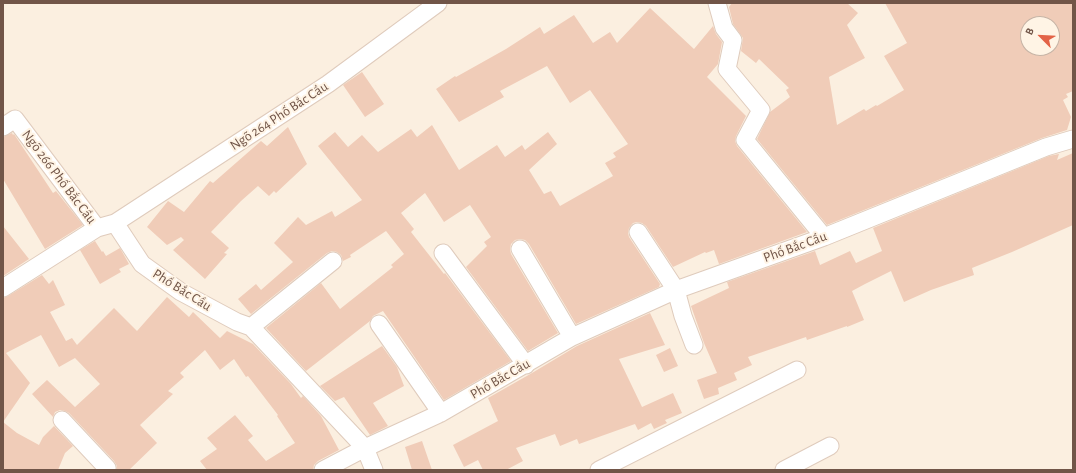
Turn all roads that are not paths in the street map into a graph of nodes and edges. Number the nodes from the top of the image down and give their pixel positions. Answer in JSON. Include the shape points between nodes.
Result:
{"nodes":[{"id":1,"x":438,"y":3,"type":"edge"},
{"id":2,"x":717,"y":3,"type":"edge"},
{"id":3,"x":3,"y":127,"type":"edge"},
{"id":4,"x":1073,"y":138,"type":"edge"},
{"id":5,"x":115,"y":223,"type":"junction"},
{"id":6,"x":97,"y":228,"type":"junction"},
{"id":7,"x":638,"y":232,"type":"dead end"},
{"id":8,"x":824,"y":237,"type":"junction"},
{"id":9,"x":520,"y":249,"type":"dead end"},
{"id":10,"x":443,"y":253,"type":"dead end"},
{"id":11,"x":333,"y":261,"type":"dead end"},
{"id":12,"x":3,"y":288,"type":"edge"},
{"id":13,"x":676,"y":290,"type":"junction"},
{"id":14,"x":379,"y":324,"type":"dead end"},
{"id":15,"x":251,"y":327,"type":"junction"},
{"id":16,"x":572,"y":337,"type":"junction"},
{"id":17,"x":694,"y":345,"type":"dead end"},
{"id":18,"x":526,"y":365,"type":"junction"},
{"id":19,"x":797,"y":370,"type":"dead end"},
{"id":20,"x":441,"y":413,"type":"junction"},
{"id":21,"x":62,"y":420,"type":"dead end"},
{"id":22,"x":830,"y":446,"type":"dead end"},
{"id":23,"x":365,"y":448,"type":"junction"},
{"id":24,"x":106,"y":470,"type":"edge"},
{"id":25,"x":323,"y":470,"type":"edge"},
{"id":26,"x":374,"y":470,"type":"edge"},
{"id":27,"x":599,"y":470,"type":"edge"},
{"id":28,"x":784,"y":470,"type":"edge"}],
"edges":[{"from":1,"to":5,"type":"street","name":"Ngõ 264 Phố Bắc Cầu","via":[[328,84]]},
{"from":2,"to":8,"type":"street","via":[[724,28],[733,40],[727,69],[761,110],[745,140]]},
{"from":3,"to":6,"type":"street","name":"Ngõ 266 Phố Bắc Cầu","via":[[15,119]]},
{"from":4,"to":8,"type":"street","name":"Phố Bắc Cầu","via":[[1046,146]]},
{"from":5,"to":6,"type":"street"},
{"from":5,"to":15,"type":"street","name":"Phố Bắc Cầu","via":[[142,264],[181,292]]},
{"from":6,"to":12,"type":"street"},
{"from":7,"to":13,"type":"street"},
{"from":8,"to":13,"type":"street","name":"Phố Bắc Cầu"},
{"from":9,"to":16,"type":"street"},
{"from":10,"to":18,"type":"street"},
{"from":11,"to":15,"type":"street"},
{"from":13,"to":16,"type":"street","name":"Phố Bắc Cầu"},
{"from":13,"to":17,"type":"street"},
{"from":14,"to":20,"type":"street"},
{"from":15,"to":23,"type":"street","name":"Phố Bắc Cầu"},
{"from":16,"to":18,"type":"street","name":"Phố Bắc Cầu"},
{"from":18,"to":20,"type":"street","name":"Phố Bắc Cầu"},
{"from":19,"to":27,"type":"street"},
{"from":20,"to":23,"type":"street","name":"Phố Bắc Cầu"},
{"from":21,"to":24,"type":"street"},
{"from":22,"to":28,"type":"street"},
{"from":23,"to":25,"type":"street"},
{"from":23,"to":26,"type":"street"}]}
